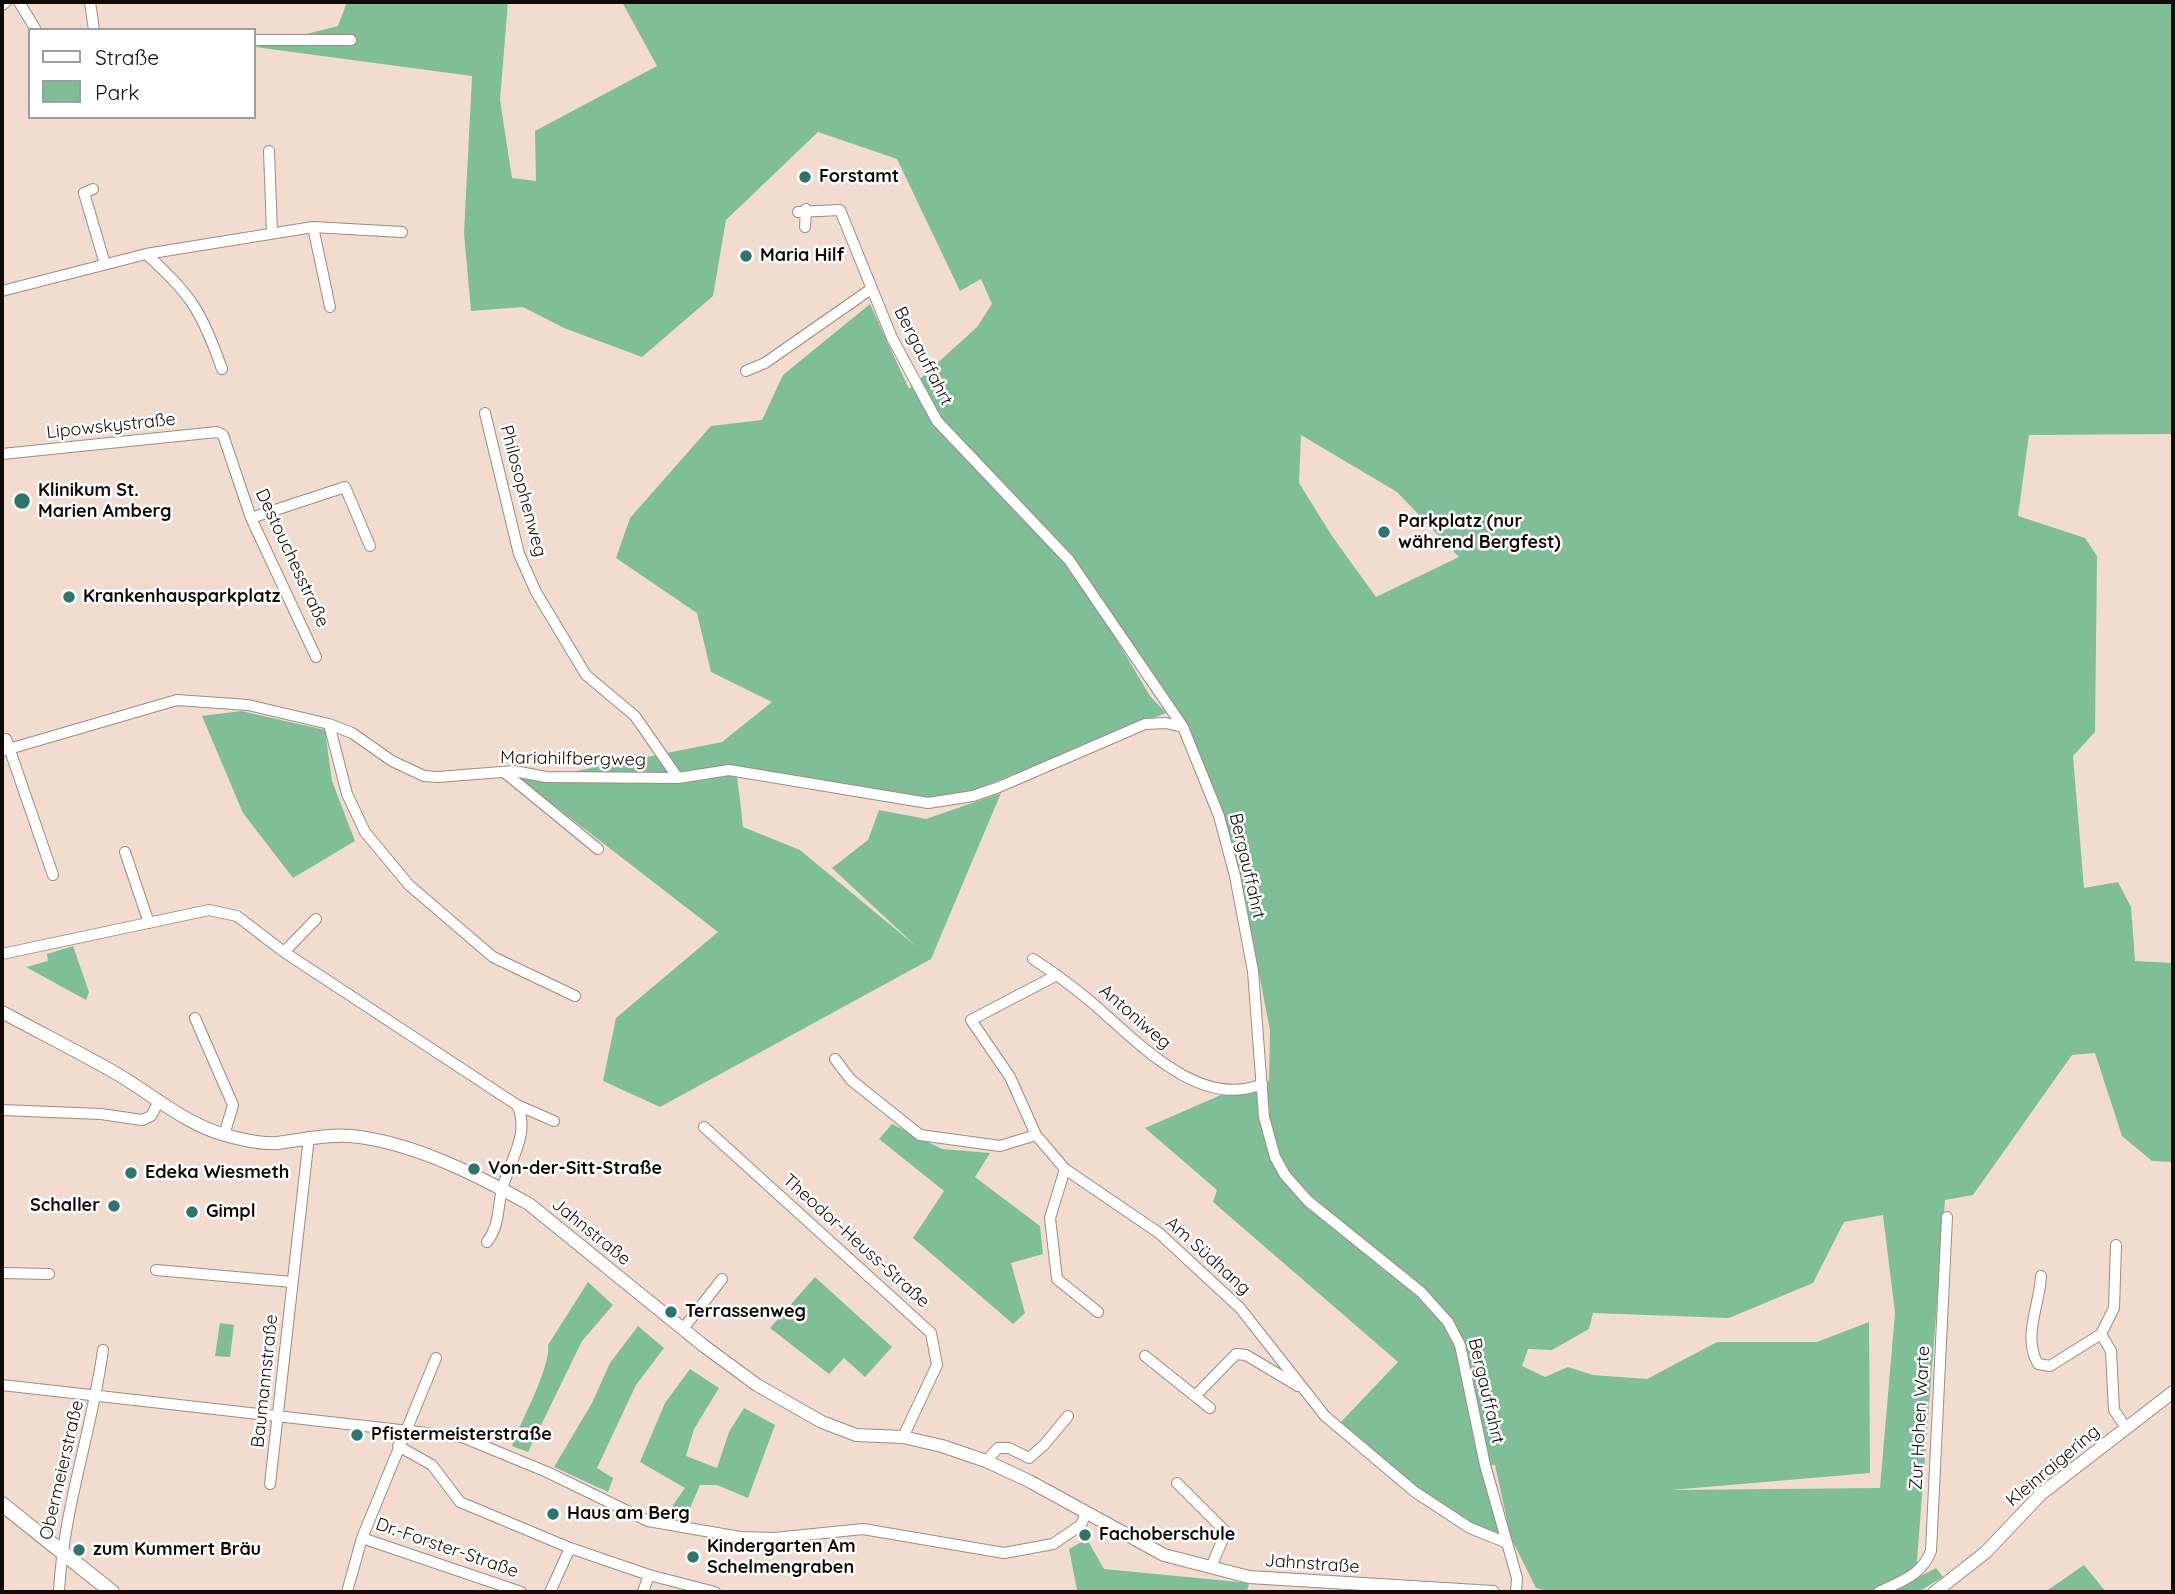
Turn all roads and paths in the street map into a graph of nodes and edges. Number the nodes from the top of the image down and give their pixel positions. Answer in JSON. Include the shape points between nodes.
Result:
{"nodes":[{"id":1,"x":6,"y":2,"type":"edge"},
{"id":2,"x":19,"y":2,"type":"edge"},
{"id":3,"x":90,"y":2,"type":"edge"},
{"id":4,"x":2,"y":5,"type":"edge"},
{"id":5,"x":35,"y":28,"type":"edge"},
{"id":6,"x":94,"y":28,"type":"edge"},
{"id":7,"x":256,"y":40,"type":"edge"},
{"id":8,"x":351,"y":40,"type":"dead end"},
{"id":9,"x":269,"y":151,"type":"dead end"},
{"id":10,"x":93,"y":189,"type":"dead end"},
{"id":11,"x":313,"y":226,"type":"junction"},
{"id":12,"x":805,"y":227,"type":"dead end"},
{"id":13,"x":402,"y":232,"type":"dead end"},
{"id":14,"x":272,"y":233,"type":"junction"},
{"id":15,"x":146,"y":254,"type":"junction"},
{"id":16,"x":106,"y":264,"type":"junction"},
{"id":17,"x":871,"y":289,"type":"junction"},
{"id":18,"x":2,"y":291,"type":"edge"},
{"id":19,"x":330,"y":307,"type":"dead end"},
{"id":20,"x":222,"y":369,"type":"dead end"},
{"id":21,"x":746,"y":370,"type":"dead end"},
{"id":22,"x":485,"y":414,"type":"dead end"},
{"id":23,"x":223,"y":435,"type":"joint"},
{"id":24,"x":2,"y":454,"type":"edge"},
{"id":25,"x":251,"y":518,"type":"junction"},
{"id":26,"x":370,"y":546,"type":"dead end"},
{"id":27,"x":316,"y":657,"type":"dead end"},
{"id":28,"x":329,"y":724,"type":"junction"},
{"id":29,"x":1183,"y":727,"type":"junction"},
{"id":30,"x":6,"y":746,"type":"edge"},
{"id":31,"x":504,"y":772,"type":"junction"},
{"id":32,"x":678,"y":778,"type":"junction"},
{"id":33,"x":598,"y":849,"type":"dead end"},
{"id":34,"x":125,"y":852,"type":"dead end"},
{"id":35,"x":53,"y":874,"type":"dead end"},
{"id":36,"x":316,"y":919,"type":"dead end"},
{"id":37,"x":149,"y":923,"type":"junction"},
{"id":38,"x":284,"y":952,"type":"junction"},
{"id":39,"x":2,"y":954,"type":"edge"},
{"id":40,"x":1033,"y":959,"type":"dead end"},
{"id":41,"x":1057,"y":975,"type":"junction"},
{"id":42,"x":575,"y":996,"type":"dead end"},
{"id":43,"x":2,"y":1012,"type":"edge"},
{"id":44,"x":195,"y":1018,"type":"dead end"},
{"id":45,"x":835,"y":1059,"type":"dead end"},
{"id":46,"x":1262,"y":1084,"type":"junction"},
{"id":47,"x":159,"y":1101,"type":"junction"},
{"id":48,"x":517,"y":1105,"type":"junction"},
{"id":49,"x":2,"y":1110,"type":"edge"},
{"id":50,"x":554,"y":1121,"type":"dead end"},
{"id":51,"x":704,"y":1127,"type":"dead end"},
{"id":52,"x":224,"y":1135,"type":"junction"},
{"id":53,"x":1036,"y":1135,"type":"junction"},
{"id":54,"x":309,"y":1137,"type":"junction"},
{"id":55,"x":1065,"y":1169,"type":"junction"},
{"id":56,"x":502,"y":1189,"type":"junction"},
{"id":57,"x":1947,"y":1217,"type":"dead end"},
{"id":58,"x":487,"y":1242,"type":"dead end"},
{"id":59,"x":2116,"y":1245,"type":"dead end"},
{"id":60,"x":156,"y":1270,"type":"dead end"},
{"id":61,"x":2,"y":1273,"type":"edge"},
{"id":62,"x":49,"y":1274,"type":"dead end"},
{"id":63,"x":2041,"y":1276,"type":"dead end"},
{"id":64,"x":722,"y":1279,"type":"dead end"},
{"id":65,"x":292,"y":1282,"type":"junction"},
{"id":66,"x":1098,"y":1312,"type":"dead end"},
{"id":67,"x":683,"y":1329,"type":"junction"},
{"id":68,"x":2101,"y":1334,"type":"junction"},
{"id":69,"x":103,"y":1349,"type":"dead end"},
{"id":70,"x":1145,"y":1356,"type":"dead end"},
{"id":71,"x":436,"y":1358,"type":"dead end"},
{"id":72,"x":2,"y":1385,"type":"edge"},
{"id":73,"x":1307,"y":1391,"type":"junction"},
{"id":74,"x":2173,"y":1392,"type":"edge"},
{"id":75,"x":97,"y":1395,"type":"junction"},
{"id":76,"x":1195,"y":1396,"type":"junction"},
{"id":77,"x":1210,"y":1408,"type":"dead end"},
{"id":78,"x":1068,"y":1416,"type":"dead end"},
{"id":79,"x":280,"y":1418,"type":"junction"},
{"id":80,"x":2126,"y":1428,"type":"junction"},
{"id":81,"x":405,"y":1430,"type":"junction"},
{"id":82,"x":903,"y":1437,"type":"junction"},
{"id":83,"x":398,"y":1446,"type":"junction"},
{"id":84,"x":986,"y":1461,"type":"junction"},
{"id":85,"x":1177,"y":1483,"type":"dead end"},
{"id":86,"x":270,"y":1484,"type":"dead end"},
{"id":87,"x":2,"y":1504,"type":"edge"},
{"id":88,"x":1086,"y":1513,"type":"junction"},
{"id":89,"x":362,"y":1538,"type":"junction"},
{"id":90,"x":1507,"y":1543,"type":"junction"},
{"id":91,"x":570,"y":1548,"type":"junction"},
{"id":92,"x":61,"y":1553,"type":"junction"},
{"id":93,"x":1211,"y":1567,"type":"junction"},
{"id":94,"x":649,"y":1575,"type":"junction"},
{"id":95,"x":690,"y":1589,"type":"edge"},
{"id":96,"x":58,"y":1592,"type":"edge"},
{"id":97,"x":112,"y":1592,"type":"edge"},
{"id":98,"x":347,"y":1592,"type":"edge"},
{"id":99,"x":521,"y":1592,"type":"edge"},
{"id":100,"x":550,"y":1592,"type":"edge"},
{"id":101,"x":643,"y":1592,"type":"edge"},
{"id":102,"x":715,"y":1592,"type":"edge"},
{"id":103,"x":1493,"y":1592,"type":"edge"},
{"id":104,"x":1516,"y":1592,"type":"edge"},
{"id":105,"x":1879,"y":1592,"type":"edge"},
{"id":106,"x":1935,"y":1592,"type":"edge"}],
"edges":[{"from":1,"to":4,"type":"street"},
{"from":2,"to":5,"type":"street"},
{"from":3,"to":6,"type":"street"},
{"from":7,"to":8,"type":"street"},
{"from":9,"to":14,"type":"street"},
{"from":10,"to":16,"type":"street","via":[[83,193]]},
{"from":11,"to":13,"type":"street"},
{"from":11,"to":14,"type":"street"},
{"from":11,"to":19,"type":"street"},
{"from":12,"to":17,"type":"street","name":"Bergauffahrt","via":[[802,211],[841,210]]},
{"from":14,"to":15,"type":"street"},
{"from":15,"to":16,"type":"street"},
{"from":15,"to":20,"type":"street","via":[[187,292]]},
{"from":16,"to":18,"type":"street"},
{"from":17,"to":21,"type":"street","via":[[765,363]]},
{"from":17,"to":29,"type":"street","name":"Bergauffahrt","via":[[910,377],[937,421],[1069,560]]},
{"from":22,"to":32,"type":"street","name":"Philosophenweg","via":[[519,554],[536,592],[586,675],[635,716]]},
{"from":23,"to":24,"type":"street","name":"Lipowskystraße","via":[[217,432]]},
{"from":23,"to":25,"type":"street","name":"Destouchesstraße"},
{"from":25,"to":26,"type":"street","via":[[345,486]]},
{"from":25,"to":27,"type":"street","name":"Destouchesstraße"},
{"from":28,"to":30,"type":"street","name":"Mariahilfbergweg","via":[[248,705],[177,700]]},
{"from":28,"to":31,"type":"street","name":"Mariahilfbergweg","via":[[425,775]]},
{"from":28,"to":42,"type":"street","via":[[347,794],[365,832],[409,885],[492,957]]},
{"from":29,"to":32,"type":"street","name":"Mariahilfbergweg","via":[[1145,724],[999,787],[928,803],[729,770]]},
{"from":29,"to":46,"type":"street","name":"Bergauffahrt","via":[[1219,816],[1235,876],[1252,971]]},
{"from":30,"to":35,"type":"street","name":"Mariahilfbergweg"},
{"from":31,"to":32,"type":"street","name":"Mariahilfbergweg","via":[[546,777]]},
{"from":31,"to":33,"type":"street"},
{"from":34,"to":37,"type":"street"},
{"from":36,"to":38,"type":"street"},
{"from":37,"to":38,"type":"street","via":[[209,910],[237,916]]},
{"from":37,"to":39,"type":"street"},
{"from":38,"to":48,"type":"street"},
{"from":40,"to":41,"type":"street","name":"Antoniweg"},
{"from":41,"to":46,"type":"street","name":"Antoniweg","via":[[1163,1065],[1217,1088],[1245,1091]]},
{"from":41,"to":53,"type":"street","name":"Am Südhang","via":[[971,1020],[1010,1077]]},
{"from":43,"to":47,"type":"street","name":"Jahnstraße"},
{"from":44,"to":52,"type":"street","via":[[233,1105]]},
{"from":45,"to":53,"type":"street","via":[[850,1080],[920,1135],[1000,1146]]},
{"from":46,"to":90,"type":"street","name":"Bergauffahrt","via":[[1268,1136],[1285,1175],[1308,1201],[1421,1293],[1448,1322],[1460,1345]]},
{"from":47,"to":49,"type":"street","via":[[151,1116],[142,1120]]},
{"from":47,"to":52,"type":"street","name":"Jahnstraße"},
{"from":48,"to":50,"type":"street"},
{"from":48,"to":56,"type":"street","via":[[522,1116],[519,1146]]},
{"from":51,"to":82,"type":"street","name":"Theodor-Heuss-Straße","via":[[932,1333],[937,1365]]},
{"from":52,"to":54,"type":"street","name":"Jahnstraße","via":[[274,1143]]},
{"from":53,"to":55,"type":"street","name":"Am Südhang"},
{"from":54,"to":56,"type":"street","name":"Jahnstraße","via":[[350,1136],[406,1149]]},
{"from":54,"to":65,"type":"street","name":"Baumannstraße"},
{"from":55,"to":66,"type":"street","via":[[1050,1218],[1057,1279]]},
{"from":55,"to":73,"type":"street","name":"Am Südhang","via":[[1159,1233],[1240,1308]]},
{"from":56,"to":58,"type":"street","via":[[496,1230]]},
{"from":56,"to":67,"type":"street","name":"Jahnstraße","via":[[528,1204]]},
{"from":57,"to":105,"type":"street","name":"Zur Hohen Warte","via":[[1931,1550],[1915,1574]]},
{"from":59,"to":68,"type":"street","via":[[2114,1308]]},
{"from":60,"to":65,"type":"street"},
{"from":61,"to":62,"type":"street"},
{"from":63,"to":68,"type":"street","via":[[2034,1306],[2032,1354],[2038,1364],[2050,1366]]},
{"from":64,"to":67,"type":"street"},
{"from":65,"to":79,"type":"street","name":"Baumannstraße"},
{"from":67,"to":82,"type":"street","name":"Jahnstraße","via":[[757,1385],[822,1422],[856,1435]]},
{"from":68,"to":80,"type":"street","via":[[2111,1351],[2113,1410]]},
{"from":69,"to":75,"type":"street"},
{"from":70,"to":76,"type":"street"},
{"from":71,"to":81,"type":"street"},
{"from":72,"to":75,"type":"street"},
{"from":73,"to":76,"type":"street","name":"Am Südhang","via":[[1246,1355],[1236,1354]]},
{"from":73,"to":90,"type":"street","name":"Am Südhang","via":[[1325,1416],[1415,1492],[1471,1528]]},
{"from":74,"to":80,"type":"street","name":"Kleinraigering"},
{"from":75,"to":79,"type":"street"},
{"from":75,"to":92,"type":"street","name":"Obermeierstraße"},
{"from":76,"to":77,"type":"street"},
{"from":78,"to":84,"type":"street","via":[[1030,1458],[998,1448]]},
{"from":79,"to":81,"type":"street"},
{"from":79,"to":86,"type":"street","name":"Baumannstraße"},
{"from":80,"to":106,"type":"street","name":"Kleinraigering","via":[[2041,1494],[1962,1574]]},
{"from":81,"to":83,"type":"street"},
{"from":81,"to":88,"type":"street","via":[[461,1437],[648,1521],[740,1537],[863,1529],[1004,1553],[1054,1545],[1081,1525]]},
{"from":82,"to":84,"type":"street","name":"Jahnstraße"},
{"from":83,"to":89,"type":"street"},
{"from":83,"to":91,"type":"street","via":[[432,1465],[460,1502]]},
{"from":84,"to":88,"type":"street","name":"Jahnstraße"},
{"from":85,"to":93,"type":"street","via":[[1226,1532]]},
{"from":87,"to":92,"type":"main road"},
{"from":88,"to":93,"type":"street","name":"Jahnstraße","via":[[1164,1555]]},
{"from":89,"to":98,"type":"street"},
{"from":89,"to":99,"type":"street","name":"Dr.-Forster-Straße"},
{"from":90,"to":104,"type":"street","name":"Bergauffahrt","via":[[1517,1578]]},
{"from":91,"to":94,"type":"street"},
{"from":91,"to":100,"type":"street"},
{"from":92,"to":96,"type":"street","name":"Obermeierstraße"},
{"from":92,"to":97,"type":"main road"},
{"from":93,"to":103,"type":"street","name":"Jahnstraße","via":[[1249,1577]]},
{"from":94,"to":95,"type":"street"},
{"from":94,"to":101,"type":"street"},
{"from":95,"to":102,"type":"street"}]}
